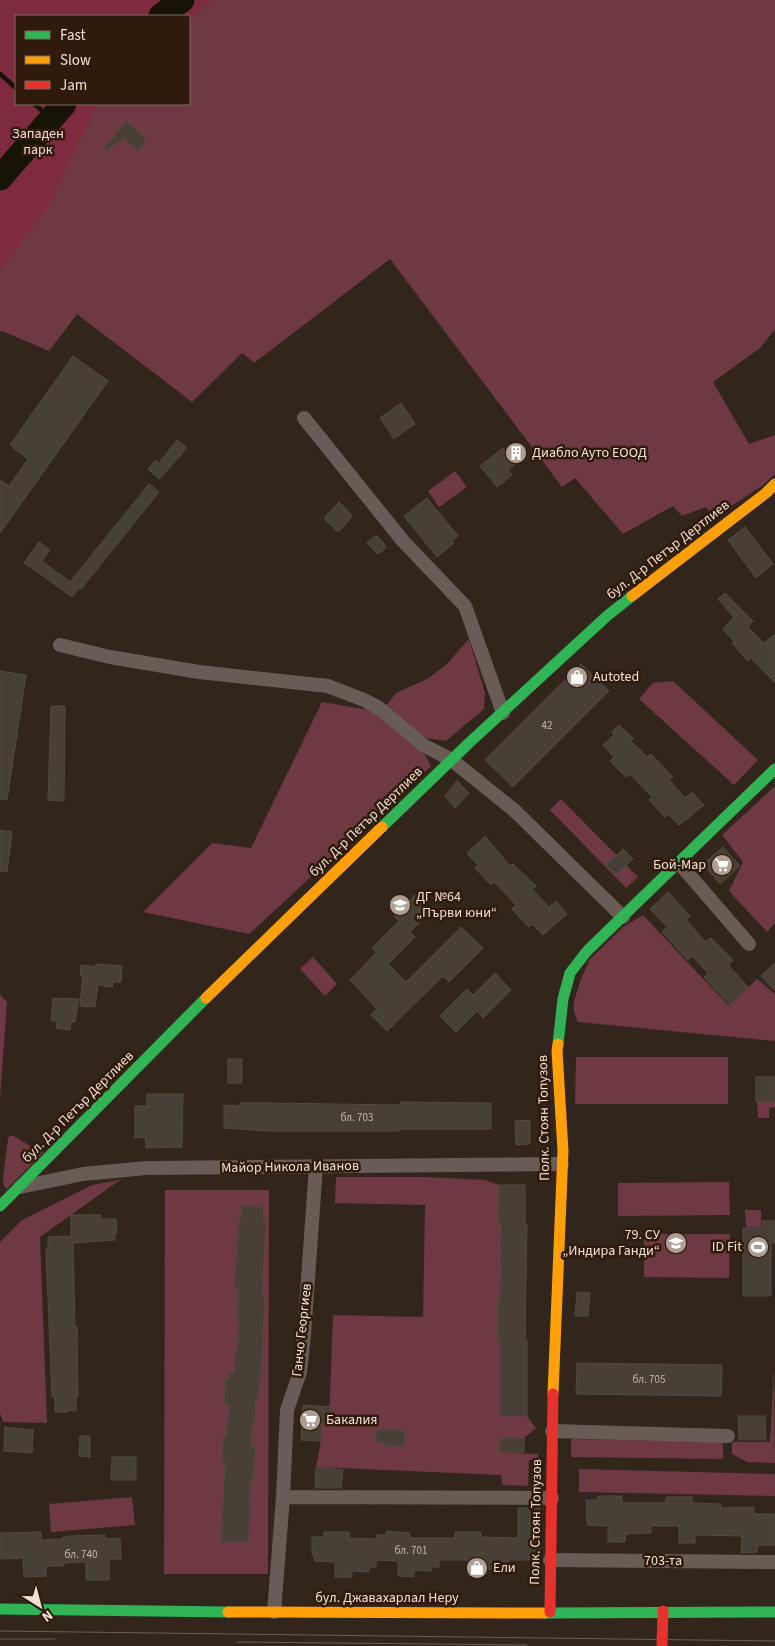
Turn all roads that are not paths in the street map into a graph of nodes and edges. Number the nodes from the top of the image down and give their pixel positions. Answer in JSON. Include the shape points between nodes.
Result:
{"nodes":[{"id":1,"x":304,"y":418,"type":"dead end"},
{"id":2,"x":775,"y":484,"type":"edge"},
{"id":3,"x":60,"y":645,"type":"dead end"},
{"id":4,"x":503,"y":713,"type":"junction"},
{"id":5,"x":452,"y":760,"type":"junction"},
{"id":6,"x":775,"y":769,"type":"edge"},
{"id":7,"x":679,"y":863,"type":"junction"},
{"id":8,"x":623,"y":917,"type":"junction"},
{"id":9,"x":749,"y":944,"type":"dead end"},
{"id":10,"x":562,"y":1164,"type":"junction"},
{"id":11,"x":316,"y":1166,"type":"junction"},
{"id":12,"x":20,"y":1187,"type":"junction"},
{"id":13,"x":0,"y":1206,"type":"edge"},
{"id":14,"x":552,"y":1431,"type":"junction"},
{"id":15,"x":728,"y":1436,"type":"dead end"},
{"id":16,"x":283,"y":1497,"type":"junction"},
{"id":17,"x":552,"y":1498,"type":"junction"},
{"id":18,"x":550,"y":1560,"type":"junction"},
{"id":19,"x":775,"y":1562,"type":"edge"},
{"id":20,"x":0,"y":1609,"type":"edge"},
{"id":21,"x":663,"y":1611,"type":"junction"},
{"id":22,"x":274,"y":1612,"type":"junction"},
{"id":23,"x":550,"y":1612,"type":"junction"},
{"id":24,"x":775,"y":1612,"type":"edge"},
{"id":25,"x":662,"y":1646,"type":"edge"}],
"edges":[{"from":1,"to":4,"type":"street","via":[[403,541],[465,606]]},
{"from":2,"to":4,"type":"street","name":"бул. Д-р Петър Дертлиев","via":[[607,616]]},
{"from":3,"to":5,"type":"street","via":[[199,672],[328,686],[379,708],[424,745]]},
{"from":4,"to":5,"type":"street","name":"бул. Д-р Петър Дертлиев"},
{"from":5,"to":8,"type":"street","via":[[515,811]]},
{"from":5,"to":12,"type":"street","name":"бул. Д-р Петър Дертлиев","via":[[246,958]]},
{"from":6,"to":7,"type":"street","name":"Полк. Стоян Топузов"},
{"from":7,"to":8,"type":"street","name":"Полк. Стоян Топузов"},
{"from":7,"to":9,"type":"street"},
{"from":8,"to":10,"type":"street","name":"Полк. Стоян Топузов","via":[[587,951],[570,973],[563,999],[557,1051]]},
{"from":10,"to":11,"type":"street","name":"Майор Никола Иванов"},
{"from":10,"to":14,"type":"street","name":"Полк. Стоян Топузов"},
{"from":11,"to":12,"type":"street","name":"Майор Никола Иванов","via":[[146,1168],[83,1174]]},
{"from":11,"to":16,"type":"street","name":"Ганчо Георгиев","via":[[304,1335],[300,1372],[287,1410]]},
{"from":12,"to":13,"type":"street","name":"бул. Д-р Петър Дертлиев"},
{"from":14,"to":15,"type":"street"},
{"from":14,"to":17,"type":"street","name":"Полк. Стоян Топузов"},
{"from":16,"to":17,"type":"street"},
{"from":16,"to":22,"type":"street","name":"Ганчо Георгиев"},
{"from":17,"to":18,"type":"street","name":"Полк. Стоян Топузов"},
{"from":18,"to":19,"type":"street","name":"703-та"},
{"from":18,"to":23,"type":"street","name":"Полк. Стоян Топузов"},
{"from":20,"to":22,"type":"street","name":"бул. Джавахарлал Неру"},
{"from":21,"to":23,"type":"street","name":"бул. Джавахарлал Неру"},
{"from":21,"to":24,"type":"street","name":"бул. Джавахарлал Неру"},
{"from":21,"to":25,"type":"street"},
{"from":22,"to":23,"type":"street","name":"бул. Джавахарлал Неру"}]}
